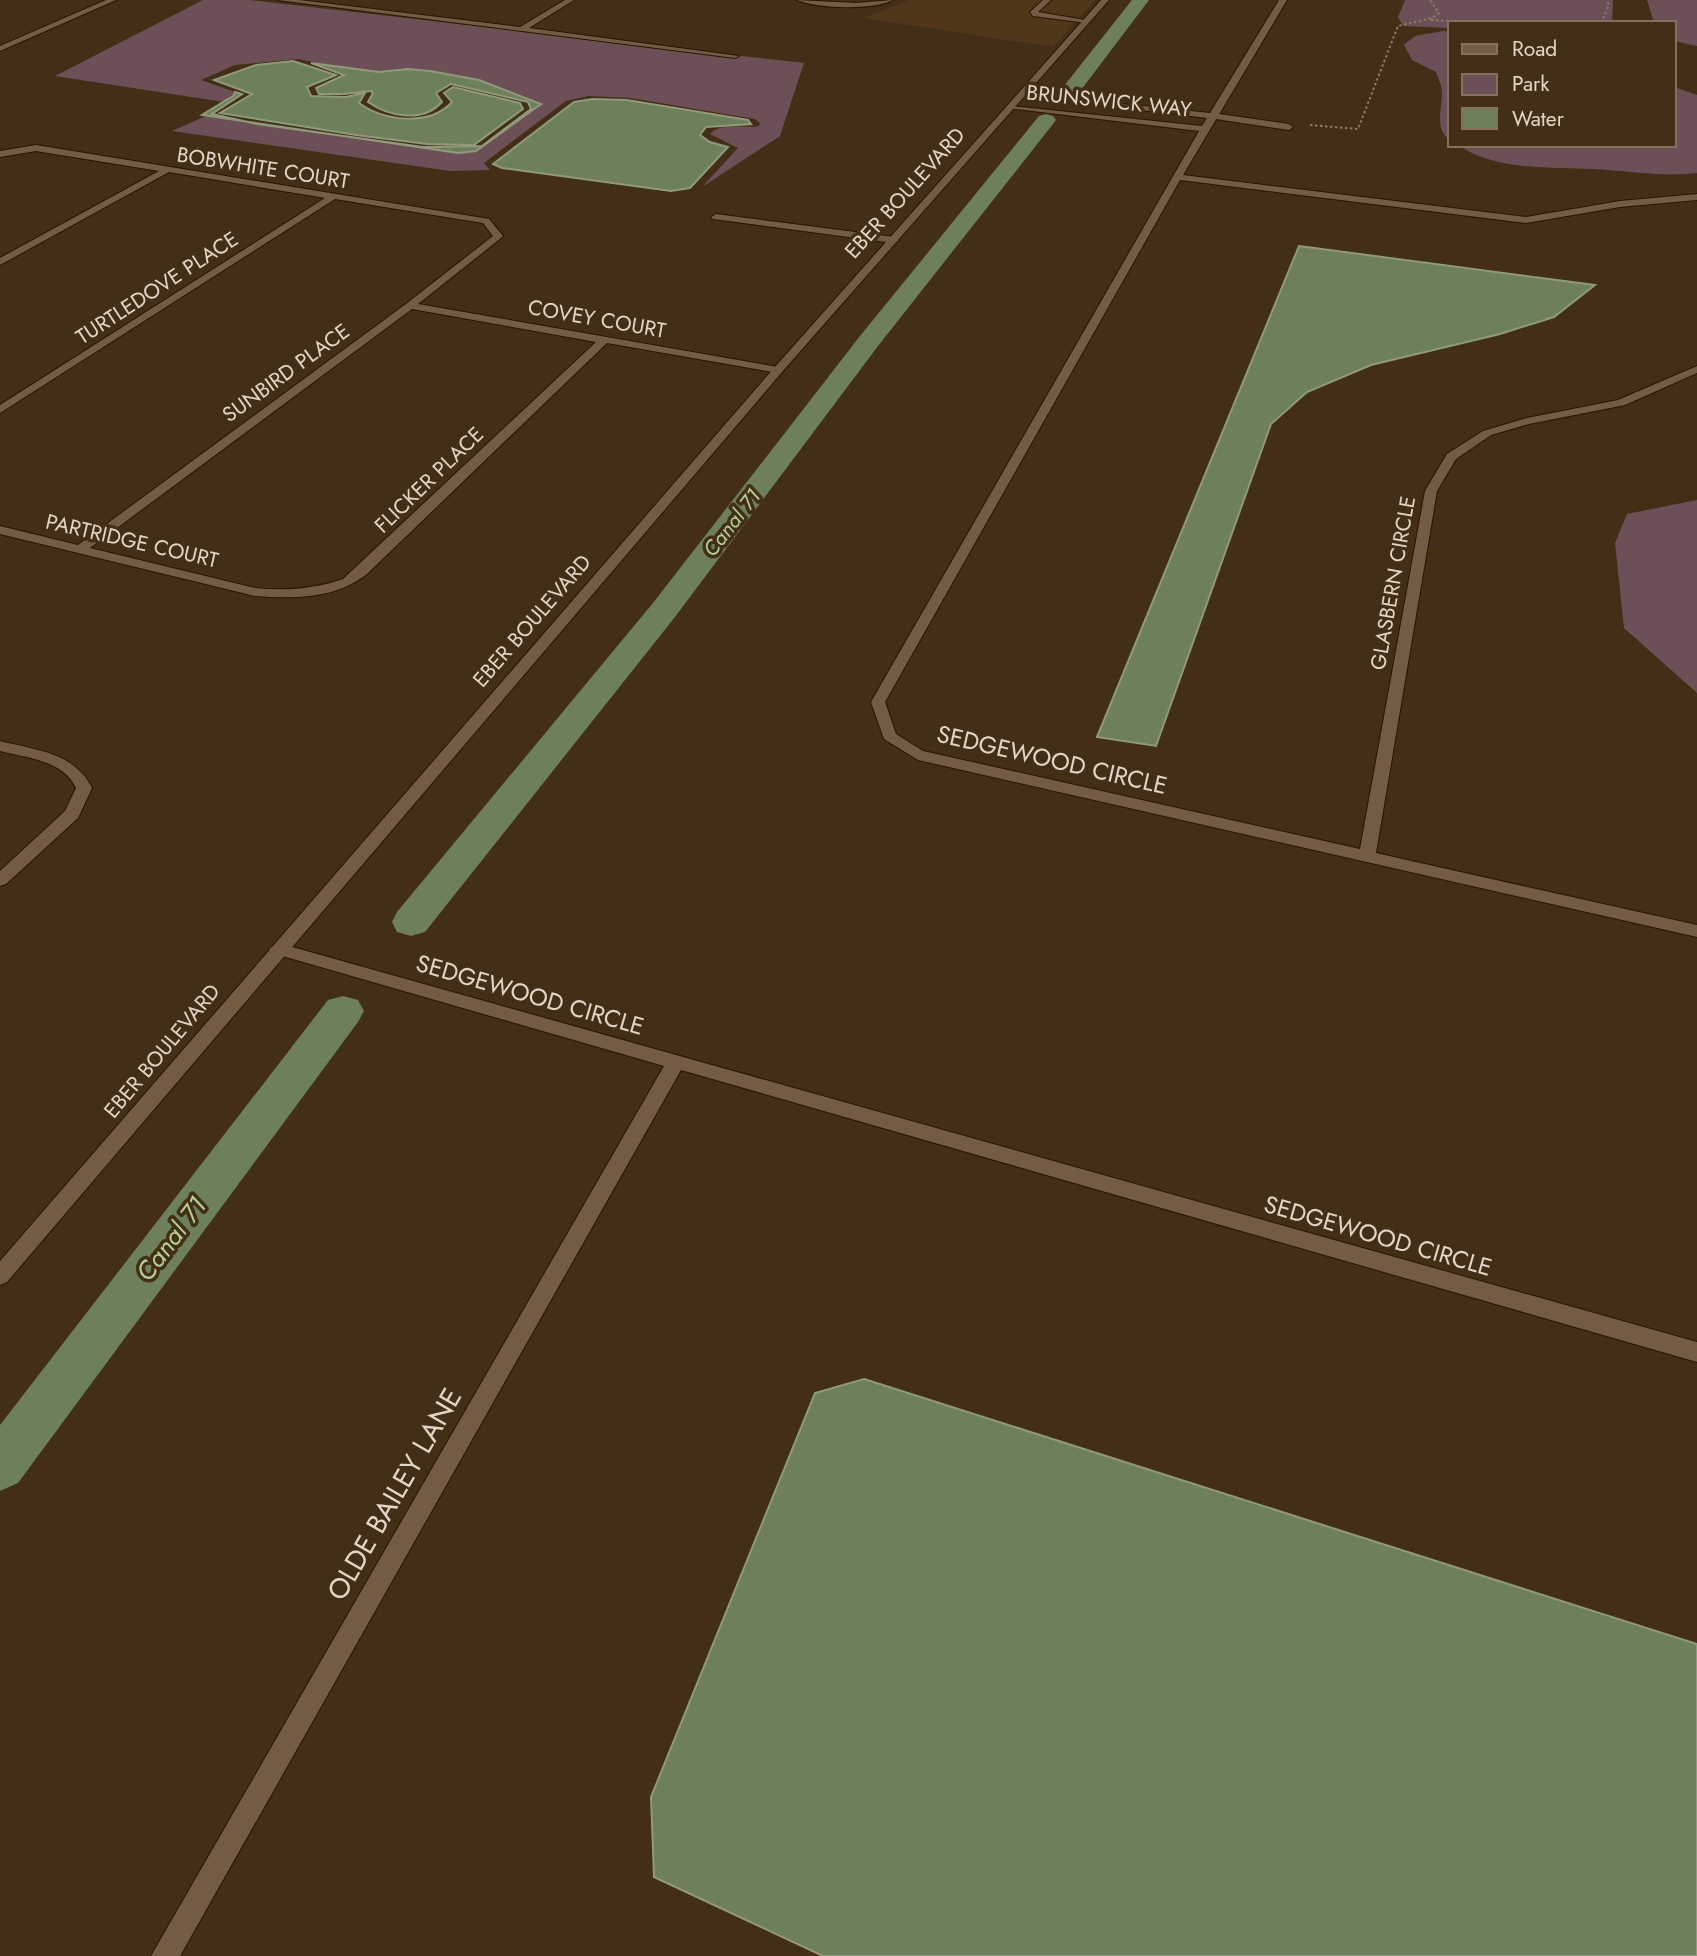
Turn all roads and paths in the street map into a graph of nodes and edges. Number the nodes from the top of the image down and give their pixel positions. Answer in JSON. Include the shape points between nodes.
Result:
{"nodes":[{"id":1,"x":112,"y":0,"type":"edge"},
{"id":2,"x":282,"y":0,"type":"edge"},
{"id":3,"x":570,"y":0,"type":"edge"},
{"id":4,"x":801,"y":0,"type":"edge"},
{"id":5,"x":889,"y":0,"type":"edge"},
{"id":6,"x":1047,"y":0,"type":"edge"},
{"id":7,"x":1105,"y":0,"type":"edge"},
{"id":8,"x":1283,"y":0,"type":"edge"},
{"id":9,"x":1430,"y":0,"type":"edge"},
{"id":10,"x":1607,"y":0,"type":"edge"},
{"id":11,"x":1420,"y":20,"type":"junction"},
{"id":12,"x":1087,"y":21,"type":"junction"},
{"id":13,"x":1480,"y":21,"type":"edge"},
{"id":14,"x":1602,"y":21,"type":"edge"},
{"id":15,"x":521,"y":30,"type":"junction"},
{"id":16,"x":0,"y":49,"type":"edge"},
{"id":17,"x":735,"y":56,"type":"dead end"},
{"id":18,"x":1022,"y":95,"type":"junction"},
{"id":19,"x":1011,"y":108,"type":"junction"},
{"id":20,"x":1212,"y":116,"type":"junction"},
{"id":21,"x":1267,"y":124,"type":"junction"},
{"id":22,"x":1289,"y":127,"type":"dead end"},
{"id":23,"x":1204,"y":130,"type":"junction"},
{"id":24,"x":0,"y":154,"type":"edge"},
{"id":25,"x":167,"y":170,"type":"junction"},
{"id":26,"x":1177,"y":177,"type":"junction"},
{"id":27,"x":334,"y":196,"type":"junction"},
{"id":28,"x":1697,"y":197,"type":"edge"},
{"id":29,"x":716,"y":217,"type":"dead end"},
{"id":30,"x":486,"y":221,"type":"joint"},
{"id":31,"x":894,"y":240,"type":"junction"},
{"id":32,"x":0,"y":262,"type":"edge"},
{"id":33,"x":410,"y":306,"type":"junction"},
{"id":34,"x":604,"y":341,"type":"junction"},
{"id":35,"x":1697,"y":369,"type":"edge"},
{"id":36,"x":778,"y":370,"type":"junction"},
{"id":37,"x":0,"y":410,"type":"edge"},
{"id":38,"x":0,"y":530,"type":"edge"},
{"id":39,"x":79,"y":550,"type":"junction"},
{"id":40,"x":255,"y":592,"type":"joint"},
{"id":41,"x":0,"y":746,"type":"edge"},
{"id":42,"x":1367,"y":856,"type":"junction"},
{"id":43,"x":0,"y":880,"type":"edge"},
{"id":44,"x":1697,"y":931,"type":"edge"},
{"id":45,"x":278,"y":950,"type":"junction"},
{"id":46,"x":676,"y":1062,"type":"junction"},
{"id":47,"x":0,"y":1276,"type":"edge"},
{"id":48,"x":1697,"y":1352,"type":"edge"},
{"id":49,"x":165,"y":1956,"type":"edge"}],
"edges":[{"from":1,"to":16,"type":"street"},
{"from":2,"to":15,"type":"street"},
{"from":3,"to":15,"type":"street"},
{"from":4,"to":5,"type":"street","via":[[842,5]]},
{"from":6,"to":12,"type":"street","via":[[1036,14]]},
{"from":7,"to":12,"type":"street","name":"EBER BOULEVARD"},
{"from":8,"to":20,"type":"street","name":"SEDGEWOOD CIRCLE"},
{"from":9,"to":11,"type":"path","via":[[1439,13]]},
{"from":10,"to":14,"type":"path"},
{"from":11,"to":13,"type":"path"},
{"from":11,"to":21,"type":"path","via":[[1398,26],[1358,129],[1268,120]]},
{"from":12,"to":18,"type":"street","name":"EBER BOULEVARD"},
{"from":15,"to":17,"type":"street"},
{"from":18,"to":19,"type":"street","name":"EBER BOULEVARD"},
{"from":18,"to":20,"type":"street","name":"BRUNSWICK WAY"},
{"from":19,"to":23,"type":"street","name":"BRUNSWICK WAY"},
{"from":19,"to":31,"type":"street","name":"EBER BOULEVARD"},
{"from":20,"to":21,"type":"street","name":"BRUNSWICK WAY"},
{"from":20,"to":23,"type":"street","name":"SEDGEWOOD CIRCLE"},
{"from":21,"to":22,"type":"street","name":"BRUNSWICK WAY"},
{"from":23,"to":26,"type":"street","name":"SEDGEWOOD CIRCLE"},
{"from":24,"to":25,"type":"street","name":"BOBWHITE COURT","via":[[36,148]]},
{"from":25,"to":27,"type":"street","name":"BOBWHITE COURT"},
{"from":25,"to":32,"type":"street"},
{"from":26,"to":28,"type":"street","via":[[1526,219]]},
{"from":26,"to":42,"type":"street","name":"SEDGEWOOD CIRCLE","via":[[878,702],[889,737],[918,755]]},
{"from":27,"to":30,"type":"street","name":"BOBWHITE COURT"},
{"from":27,"to":37,"type":"street","name":"TURTLEDOVE PLACE"},
{"from":29,"to":31,"type":"street"},
{"from":30,"to":33,"type":"street","name":"SUNBIRD PLACE","via":[[498,236]]},
{"from":31,"to":36,"type":"street","name":"EBER BOULEVARD"},
{"from":33,"to":34,"type":"street","name":"COVEY COURT"},
{"from":33,"to":39,"type":"street","name":"SUNBIRD PLACE"},
{"from":34,"to":36,"type":"street","name":"COVEY COURT"},
{"from":34,"to":40,"type":"street","name":"FLICKER PLACE","via":[[348,582],[307,594]]},
{"from":35,"to":42,"type":"street","name":"GLASBERN CIRCLE","via":[[1621,403],[1487,433],[1451,457],[1430,491]]},
{"from":36,"to":45,"type":"street","name":"EBER BOULEVARD"},
{"from":38,"to":39,"type":"street","name":"PARTRIDGE COURT"},
{"from":39,"to":40,"type":"street","name":"PARTRIDGE COURT"},
{"from":41,"to":43,"type":"street","via":[[71,768],[85,788],[72,814]]},
{"from":42,"to":44,"type":"street","name":"SEDGEWOOD CIRCLE"},
{"from":45,"to":46,"type":"street","name":"SEDGEWOOD CIRCLE"},
{"from":45,"to":47,"type":"street","name":"EBER BOULEVARD"},
{"from":46,"to":48,"type":"street","name":"SEDGEWOOD CIRCLE"},
{"from":46,"to":49,"type":"street","name":"OLDE BAILEY LANE"}]}
